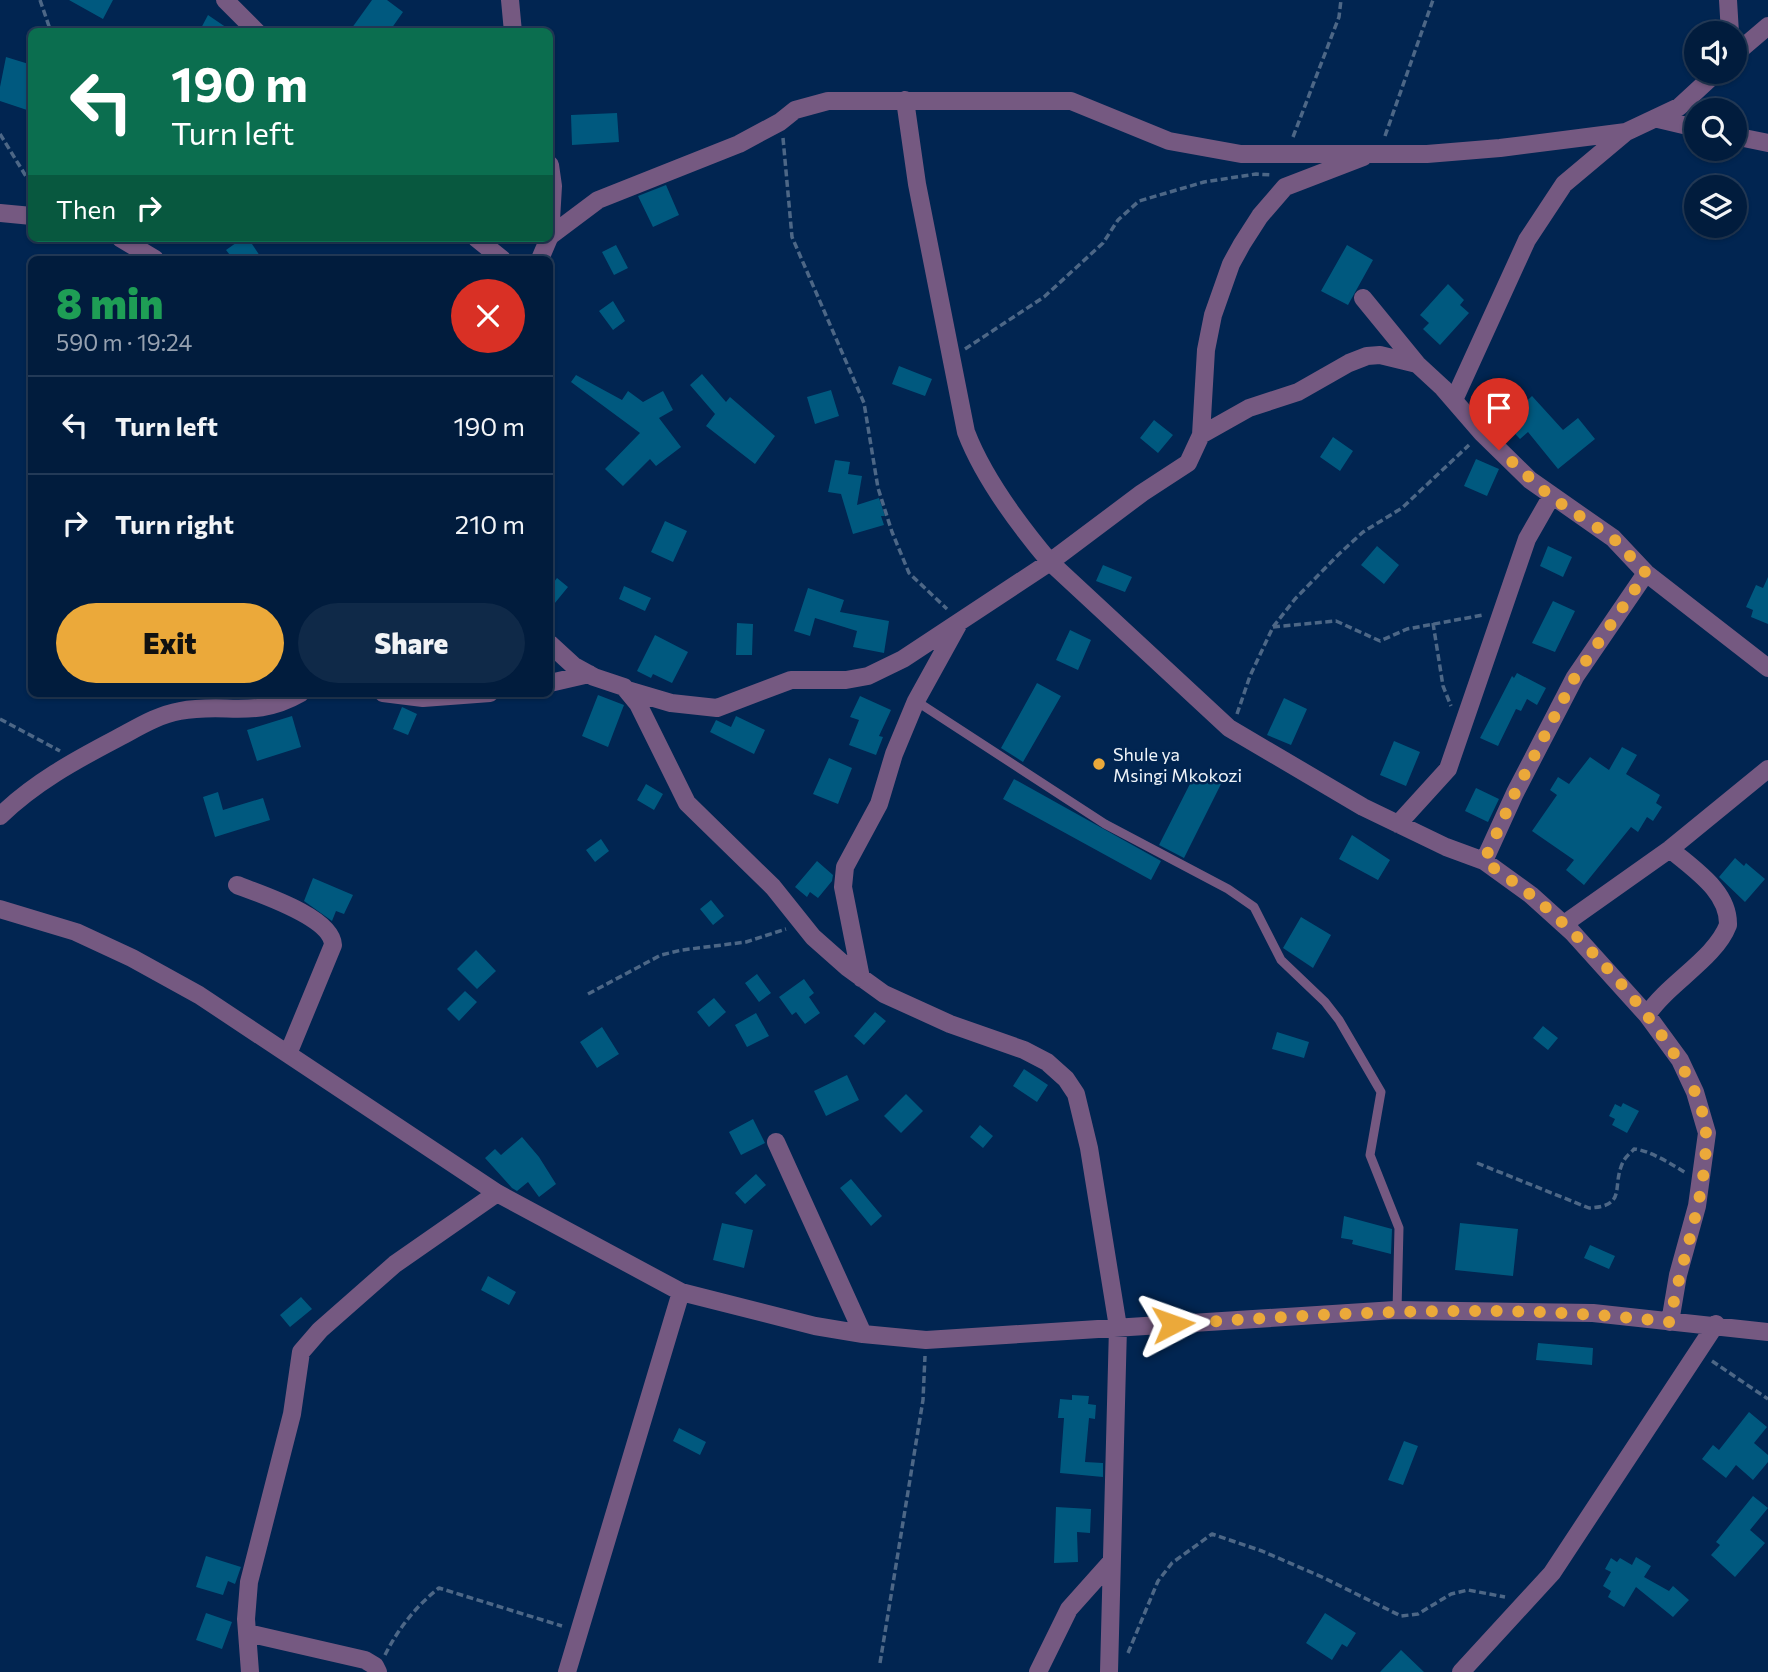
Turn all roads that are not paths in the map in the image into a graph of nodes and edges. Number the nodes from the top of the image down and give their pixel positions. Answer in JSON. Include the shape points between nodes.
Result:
{"nodes":[{"id":1,"x":225,"y":0,"type":"edge"},
{"id":2,"x":510,"y":0,"type":"edge"},
{"id":3,"x":1728,"y":0,"type":"edge"},
{"id":4,"x":1729,"y":21,"type":"edge"},
{"id":5,"x":1768,"y":26,"type":"edge"},
{"id":6,"x":253,"y":28,"type":"edge"},
{"id":7,"x":513,"y":28,"type":"edge"},
{"id":8,"x":1747,"y":44,"type":"edge"},
{"id":9,"x":1704,"y":84,"type":"edge"},
{"id":10,"x":905,"y":100,"type":"junction"},
{"id":11,"x":1658,"y":118,"type":"junction"},
{"id":12,"x":1684,"y":125,"type":"edge"},
{"id":13,"x":1626,"y":132,"type":"junction"},
{"id":14,"x":1747,"y":139,"type":"edge"},
{"id":15,"x":1768,"y":144,"type":"edge"},
{"id":16,"x":1376,"y":152,"type":"junction"},
{"id":17,"x":0,"y":213,"type":"edge"},
{"id":18,"x":28,"y":216,"type":"edge"},
{"id":19,"x":553,"y":234,"type":"edge"},
{"id":20,"x":127,"y":242,"type":"edge"},
{"id":21,"x":480,"y":242,"type":"edge"},
{"id":22,"x":150,"y":256,"type":"edge"},
{"id":23,"x":498,"y":256,"type":"edge"},
{"id":24,"x":1363,"y":298,"type":"dead end"},
{"id":25,"x":1417,"y":364,"type":"junction"},
{"id":26,"x":1454,"y":400,"type":"junction"},
{"id":27,"x":1201,"y":435,"type":"junction"},
{"id":28,"x":1551,"y":497,"type":"junction"},
{"id":29,"x":1050,"y":562,"type":"junction"},
{"id":30,"x":1646,"y":573,"type":"junction"},
{"id":31,"x":960,"y":621,"type":"junction"},
{"id":32,"x":553,"y":647,"type":"edge"},
{"id":33,"x":1768,"y":668,"type":"edge"},
{"id":34,"x":589,"y":674,"type":"junction"},
{"id":35,"x":553,"y":682,"type":"edge"},
{"id":36,"x":627,"y":690,"type":"junction"},
{"id":37,"x":291,"y":697,"type":"edge"},
{"id":38,"x":415,"y":697,"type":"edge"},
{"id":39,"x":436,"y":697,"type":"edge"},
{"id":40,"x":916,"y":701,"type":"junction"},
{"id":41,"x":1768,"y":769,"type":"edge"},
{"id":42,"x":0,"y":817,"type":"edge"},
{"id":43,"x":1398,"y":824,"type":"junction"},
{"id":44,"x":1670,"y":849,"type":"junction"},
{"id":45,"x":1484,"y":861,"type":"junction"},
{"id":46,"x":237,"y":885,"type":"dead end"},
{"id":47,"x":0,"y":909,"type":"edge"},
{"id":48,"x":1564,"y":924,"type":"junction"},
{"id":49,"x":861,"y":978,"type":"junction"},
{"id":50,"x":1647,"y":1015,"type":"junction"},
{"id":51,"x":288,"y":1054,"type":"junction"},
{"id":52,"x":775,"y":1142,"type":"dead end"},
{"id":53,"x":497,"y":1193,"type":"junction"},
{"id":54,"x":681,"y":1292,"type":"junction"},
{"id":55,"x":1397,"y":1310,"type":"junction"},
{"id":56,"x":1670,"y":1322,"type":"junction"},
{"id":57,"x":1716,"y":1325,"type":"junction"},
{"id":58,"x":1118,"y":1327,"type":"junction"},
{"id":59,"x":1768,"y":1332,"type":"edge"},
{"id":60,"x":863,"y":1334,"type":"junction"},
{"id":61,"x":1111,"y":1562,"type":"junction"},
{"id":62,"x":247,"y":1633,"type":"junction"},
{"id":63,"x":378,"y":1671,"type":"edge"},
{"id":64,"x":250,"y":1672,"type":"edge"},
{"id":65,"x":567,"y":1672,"type":"edge"},
{"id":66,"x":1038,"y":1672,"type":"edge"},
{"id":67,"x":1110,"y":1672,"type":"edge"},
{"id":68,"x":1461,"y":1672,"type":"edge"}],
"edges":[{"from":1,"to":6,"type":"street"},
{"from":2,"to":7,"type":"street"},
{"from":3,"to":4,"type":"street"},
{"from":5,"to":8,"type":"street"},
{"from":9,"to":11,"type":"street","via":[[1679,107]]},
{"from":10,"to":16,"type":"street","via":[[1071,101],[1145,133],[1191,146],[1241,154]]},
{"from":10,"to":19,"type":"street","via":[[828,101],[795,110],[739,144],[598,200]]},
{"from":10,"to":29,"type":"street","via":[[966,432],[972,449]]},
{"from":11,"to":12,"type":"street"},
{"from":11,"to":13,"type":"street"},
{"from":13,"to":16,"type":"street","via":[[1457,152]]},
{"from":13,"to":26,"type":"street","via":[[1579,170],[1549,204],[1527,240]]},
{"from":14,"to":15,"type":"street"},
{"from":16,"to":27,"type":"street","via":[[1306,177],[1279,192],[1260,216],[1231,264],[1213,314]]},
{"from":17,"to":18,"type":"street"},
{"from":20,"to":22,"type":"street"},
{"from":21,"to":23,"type":"street"},
{"from":24,"to":25,"type":"street"},
{"from":25,"to":26,"type":"street"},
{"from":25,"to":27,"type":"street","via":[[1367,356],[1298,392],[1249,408]]},
{"from":26,"to":28,"type":"street","via":[[1482,433]]},
{"from":27,"to":29,"type":"street","via":[[1188,463]]},
{"from":28,"to":30,"type":"street","via":[[1613,538]]},
{"from":28,"to":43,"type":"street","via":[[1527,539],[1448,769]]},
{"from":29,"to":31,"type":"street"},
{"from":29,"to":43,"type":"street","via":[[1229,728]]},
{"from":30,"to":33,"type":"street"},
{"from":30,"to":45,"type":"street","via":[[1575,677]]},
{"from":31,"to":36,"type":"street","via":[[903,659],[855,680],[791,680],[717,708],[671,703]]},
{"from":31,"to":40,"type":"street"},
{"from":32,"to":34,"type":"street"},
{"from":34,"to":35,"type":"street"},
{"from":34,"to":36,"type":"street"},
{"from":36,"to":49,"type":"street","via":[[687,803],[773,887],[813,937]]},
{"from":37,"to":42,"type":"street","via":[[260,709],[204,707],[163,716],[38,783]]},
{"from":38,"to":39,"type":"street"},
{"from":40,"to":49,"type":"street","via":[[879,804],[843,877]]},
{"from":40,"to":55,"type":"lane","via":[[1105,824],[1228,889],[1258,913],[1280,960],[1339,1020],[1381,1092],[1370,1155],[1399,1228]]},
{"from":41,"to":44,"type":"street"},
{"from":43,"to":45,"type":"street"},
{"from":44,"to":48,"type":"street"},
{"from":44,"to":50,"type":"street","via":[[1718,893],[1726,906],[1728,925]]},
{"from":45,"to":48,"type":"street"},
{"from":46,"to":51,"type":"street","via":[[291,907],[332,936],[333,945]]},
{"from":47,"to":51,"type":"street","via":[[76,932],[132,958],[199,995]]},
{"from":48,"to":50,"type":"street"},
{"from":49,"to":58,"type":"street","via":[[884,994],[950,1024],[1024,1050],[1066,1079],[1082,1112]]},
{"from":50,"to":56,"type":"street","via":[[1680,1060],[1707,1133],[1698,1206]]},
{"from":51,"to":53,"type":"street"},
{"from":52,"to":60,"type":"street"},
{"from":53,"to":54,"type":"street"},
{"from":53,"to":62,"type":"street","via":[[395,1264],[301,1352],[290,1424],[248,1582]]},
{"from":54,"to":60,"type":"street"},
{"from":54,"to":65,"type":"street"},
{"from":55,"to":56,"type":"street","via":[[1593,1313]]},
{"from":55,"to":58,"type":"street"},
{"from":56,"to":57,"type":"street"},
{"from":57,"to":59,"type":"street"},
{"from":57,"to":68,"type":"street","via":[[1560,1561]]},
{"from":58,"to":60,"type":"street","via":[[926,1340]]},
{"from":58,"to":61,"type":"street"},
{"from":61,"to":66,"type":"street","via":[[1069,1609]]},
{"from":61,"to":67,"type":"street"},
{"from":62,"to":63,"type":"street","via":[[365,1660]]},
{"from":62,"to":64,"type":"street"}]}
